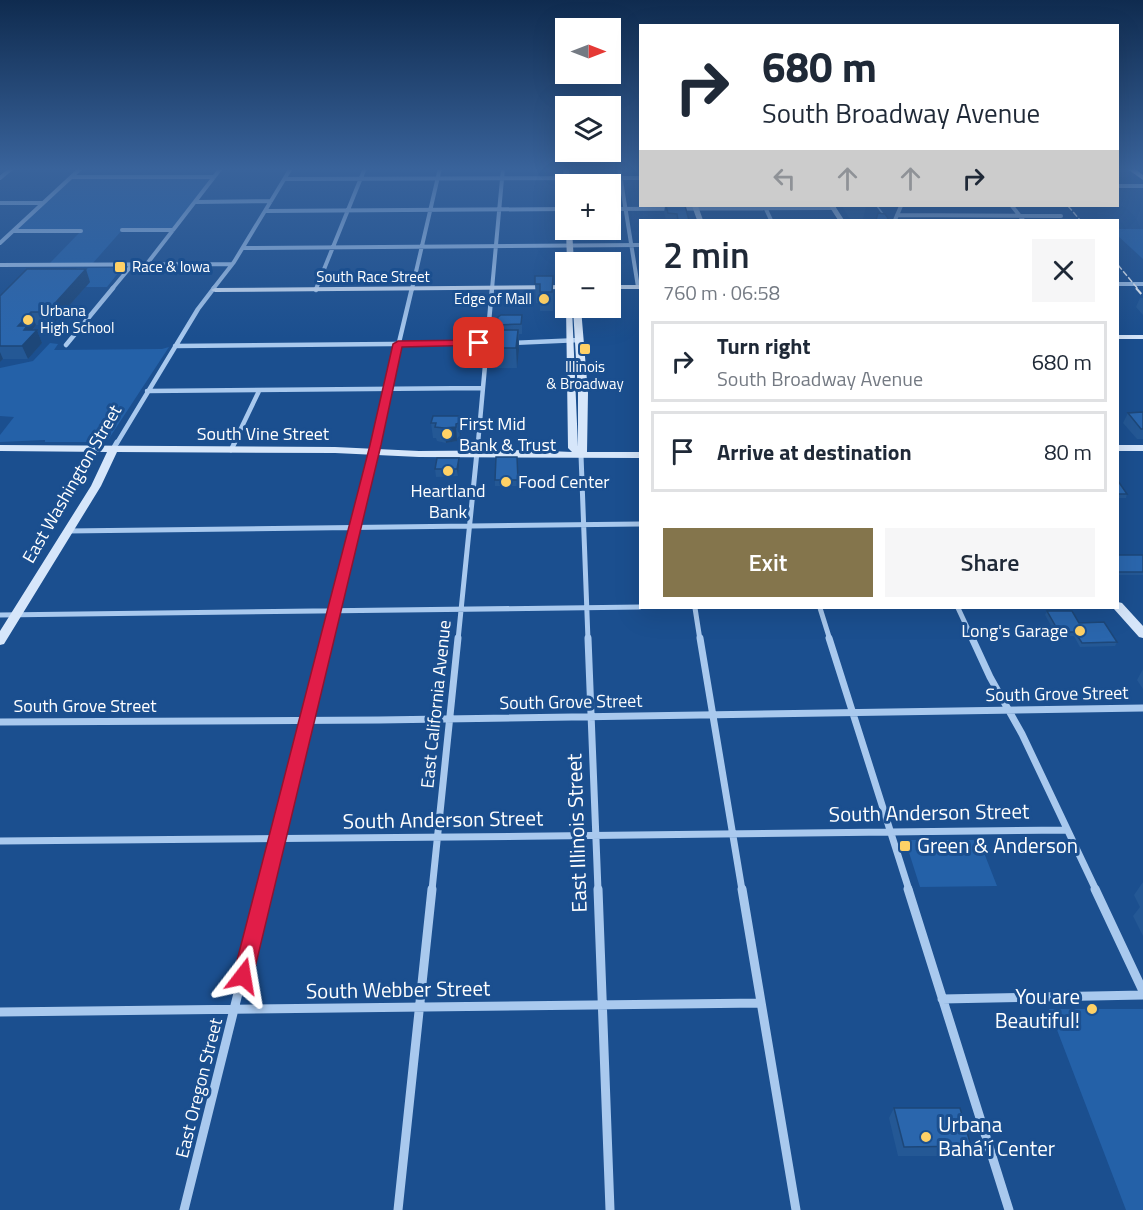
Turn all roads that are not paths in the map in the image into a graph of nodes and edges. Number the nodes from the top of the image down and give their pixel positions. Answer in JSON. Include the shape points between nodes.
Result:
{"nodes":[{"id":1,"x":19,"y":224,"type":"edge"},
{"id":2,"x":177,"y":224,"type":"edge"},
{"id":3,"x":257,"y":224,"type":"edge"},
{"id":4,"x":343,"y":224,"type":"edge"},
{"id":5,"x":427,"y":224,"type":"edge"},
{"id":6,"x":498,"y":224,"type":"edge"},
{"id":7,"x":629,"y":224,"type":"edge"},
{"id":8,"x":122,"y":230,"type":"dead end"},
{"id":9,"x":173,"y":230,"type":"junction"},
{"id":10,"x":12,"y":231,"type":"junction"},
{"id":11,"x":81,"y":231,"type":"dead end"},
{"id":12,"x":570,"y":240,"type":"edge"},
{"id":13,"x":0,"y":243,"type":"edge"},
{"id":14,"x":632,"y":245,"type":"junction"},
{"id":15,"x":639,"y":245,"type":"edge"},
{"id":16,"x":422,"y":246,"type":"junction"},
{"id":17,"x":496,"y":246,"type":"junction"},
{"id":18,"x":570,"y":246,"type":"junction"},
{"id":19,"x":335,"y":247,"type":"junction"},
{"id":20,"x":243,"y":248,"type":"junction"},
{"id":21,"x":570,"y":252,"type":"edge"},
{"id":22,"x":232,"y":264,"type":"junction"},
{"id":23,"x":0,"y":265,"type":"edge"},
{"id":24,"x":132,"y":265,"type":"junction"},
{"id":25,"x":146,"y":265,"type":"junction"},
{"id":26,"x":639,"y":283,"type":"edge"},
{"id":27,"x":1119,"y":284,"type":"edge"},
{"id":28,"x":1143,"y":284,"type":"edge"},
{"id":29,"x":621,"y":288,"type":"edge"},
{"id":30,"x":639,"y":288,"type":"edge"},
{"id":31,"x":555,"y":289,"type":"edge"},
{"id":32,"x":214,"y":290,"type":"junction"},
{"id":33,"x":316,"y":290,"type":"junction"},
{"id":34,"x":411,"y":290,"type":"junction"},
{"id":35,"x":491,"y":290,"type":"junction"},
{"id":36,"x":570,"y":318,"type":"edge"},
{"id":37,"x":576,"y":318,"type":"edge"},
{"id":38,"x":1119,"y":337,"type":"edge"},
{"id":39,"x":1143,"y":337,"type":"edge"},
{"id":40,"x":575,"y":342,"type":"junction"},
{"id":41,"x":485,"y":343,"type":"junction"},
{"id":42,"x":398,"y":344,"type":"junction"},
{"id":43,"x":66,"y":345,"type":"dead end"},
{"id":44,"x":175,"y":346,"type":"junction"},
{"id":45,"x":482,"y":388,"type":"junction"},
{"id":46,"x":388,"y":389,"type":"junction"},
{"id":47,"x":147,"y":391,"type":"junction"},
{"id":48,"x":258,"y":391,"type":"junction"},
{"id":49,"x":0,"y":448,"type":"edge"},
{"id":50,"x":1119,"y":448,"type":"edge"},
{"id":51,"x":1143,"y":448,"type":"edge"},
{"id":52,"x":113,"y":449,"type":"junction"},
{"id":53,"x":231,"y":450,"type":"junction"},
{"id":54,"x":579,"y":451,"type":"junction"},
{"id":55,"x":639,"y":451,"type":"edge"},
{"id":56,"x":373,"y":452,"type":"junction"},
{"id":57,"x":477,"y":453,"type":"junction"},
{"id":58,"x":639,"y":524,"type":"edge"},
{"id":59,"x":470,"y":526,"type":"junction"},
{"id":60,"x":583,"y":526,"type":"junction"},
{"id":61,"x":354,"y":528,"type":"junction"},
{"id":62,"x":67,"y":531,"type":"junction"},
{"id":63,"x":639,"y":607,"type":"edge"},
{"id":64,"x":1119,"y":607,"type":"edge"},
{"id":65,"x":586,"y":608,"type":"junction"},
{"id":66,"x":695,"y":609,"type":"edge"},
{"id":67,"x":820,"y":609,"type":"edge"},
{"id":68,"x":958,"y":609,"type":"edge"},
{"id":69,"x":461,"y":610,"type":"junction"},
{"id":70,"x":333,"y":612,"type":"junction"},
{"id":71,"x":16,"y":614,"type":"junction"},
{"id":72,"x":0,"y":615,"type":"edge"},
{"id":73,"x":1143,"y":634,"type":"edge"},
{"id":74,"x":0,"y":641,"type":"edge"},
{"id":75,"x":1143,"y":708,"type":"edge"},
{"id":76,"x":1008,"y":711,"type":"junction"},
{"id":77,"x":853,"y":712,"type":"junction"},
{"id":78,"x":713,"y":714,"type":"junction"},
{"id":79,"x":591,"y":717,"type":"junction"},
{"id":80,"x":450,"y":718,"type":"junction"},
{"id":81,"x":306,"y":720,"type":"junction"},
{"id":82,"x":0,"y":722,"type":"edge"},
{"id":83,"x":1067,"y":830,"type":"junction"},
{"id":84,"x":890,"y":831,"type":"junction"},
{"id":85,"x":732,"y":834,"type":"junction"},
{"id":86,"x":595,"y":836,"type":"junction"},
{"id":87,"x":438,"y":837,"type":"junction"},
{"id":88,"x":0,"y":840,"type":"edge"},
{"id":89,"x":277,"y":840,"type":"junction"},
{"id":90,"x":1143,"y":993,"type":"edge"},
{"id":91,"x":942,"y":999,"type":"junction"},
{"id":92,"x":761,"y":1003,"type":"junction"},
{"id":93,"x":602,"y":1006,"type":"junction"},
{"id":94,"x":418,"y":1008,"type":"junction"},
{"id":95,"x":234,"y":1010,"type":"junction"},
{"id":96,"x":0,"y":1012,"type":"edge"},
{"id":97,"x":184,"y":1210,"type":"edge"},
{"id":98,"x":398,"y":1210,"type":"edge"},
{"id":99,"x":610,"y":1210,"type":"edge"},
{"id":100,"x":796,"y":1210,"type":"edge"},
{"id":101,"x":1009,"y":1210,"type":"edge"}],
"edges":[{"from":1,"to":10,"type":"street"},
{"from":2,"to":9,"type":"street"},
{"from":3,"to":20,"type":"street","name":"East Washington Street"},
{"from":4,"to":19,"type":"street"},
{"from":5,"to":16,"type":"street","name":"East Oregon Street"},
{"from":6,"to":17,"type":"street","name":"East California Avenue"},
{"from":7,"to":14,"type":"street"},
{"from":8,"to":9,"type":"street"},
{"from":9,"to":25,"type":"street"},
{"from":10,"to":11,"type":"street"},
{"from":10,"to":13,"type":"street"},
{"from":12,"to":18,"type":"street"},
{"from":14,"to":15,"type":"street"},
{"from":14,"to":18,"type":"street"},
{"from":14,"to":26,"type":"street"},
{"from":16,"to":17,"type":"street"},
{"from":16,"to":19,"type":"street"},
{"from":16,"to":34,"type":"street","name":"East Oregon Street"},
{"from":17,"to":18,"type":"street"},
{"from":17,"to":35,"type":"street","name":"East California Avenue"},
{"from":18,"to":21,"type":"street"},
{"from":19,"to":20,"type":"street"},
{"from":19,"to":33,"type":"street"},
{"from":20,"to":22,"type":"street","name":"East Washington Street"},
{"from":22,"to":25,"type":"street"},
{"from":22,"to":32,"type":"street","name":"East Washington Street"},
{"from":23,"to":24,"type":"street"},
{"from":24,"to":25,"type":"street"},
{"from":24,"to":43,"type":"street"},
{"from":27,"to":28,"type":"street"},
{"from":29,"to":30,"type":"street"},
{"from":31,"to":35,"type":"street","name":"South Race Street"},
{"from":32,"to":33,"type":"street","name":"South Race Street"},
{"from":32,"to":44,"type":"street","name":"East Washington Street"},
{"from":33,"to":34,"type":"street","name":"South Race Street"},
{"from":34,"to":35,"type":"street","name":"South Race Street"},
{"from":34,"to":42,"type":"street","name":"East Oregon Street"},
{"from":35,"to":41,"type":"street","name":"East California Avenue"},
{"from":36,"to":40,"type":"street"},
{"from":37,"to":40,"type":"street"},
{"from":38,"to":39,"type":"street"},
{"from":40,"to":41,"type":"street"},
{"from":40,"to":54,"type":"street","name":"East Illinois Street"},
{"from":41,"to":42,"type":"street"},
{"from":41,"to":45,"type":"street","name":"East California Avenue"},
{"from":42,"to":44,"type":"street"},
{"from":42,"to":46,"type":"street","name":"East Oregon Street"},
{"from":44,"to":47,"type":"street","name":"East Washington Street"},
{"from":45,"to":46,"type":"street"},
{"from":45,"to":57,"type":"street","name":"East California Avenue"},
{"from":46,"to":48,"type":"street"},
{"from":46,"to":56,"type":"street","name":"East Oregon Street"},
{"from":47,"to":48,"type":"street"},
{"from":47,"to":52,"type":"street","name":"East Washington Street"},
{"from":48,"to":53,"type":"street"},
{"from":49,"to":52,"type":"street","name":"South Vine Street"},
{"from":50,"to":51,"type":"street"},
{"from":52,"to":53,"type":"street","name":"South Vine Street"},
{"from":52,"to":62,"type":"street","name":"East Washington Street"},
{"from":53,"to":56,"type":"street","name":"South Vine Street"},
{"from":54,"to":55,"type":"street","name":"South Vine Street"},
{"from":54,"to":57,"type":"street","name":"South Vine Street"},
{"from":54,"to":60,"type":"street","name":"East Illinois Street"},
{"from":56,"to":57,"type":"street","name":"South Vine Street"},
{"from":56,"to":61,"type":"street","name":"East Oregon Street"},
{"from":57,"to":59,"type":"street","name":"East California Avenue"},
{"from":58,"to":60,"type":"street"},
{"from":59,"to":60,"type":"street"},
{"from":59,"to":61,"type":"street"},
{"from":59,"to":69,"type":"street","name":"East California Avenue"},
{"from":60,"to":65,"type":"street","name":"East Illinois Street"},
{"from":61,"to":62,"type":"street"},
{"from":61,"to":70,"type":"street","name":"East Oregon Street"},
{"from":62,"to":71,"type":"street","name":"East Washington Street"},
{"from":63,"to":65,"type":"street"},
{"from":64,"to":73,"type":"street"},
{"from":65,"to":69,"type":"street"},
{"from":65,"to":79,"type":"street","name":"East Illinois Street"},
{"from":66,"to":78,"type":"street"},
{"from":67,"to":77,"type":"street"},
{"from":68,"to":76,"type":"street"},
{"from":69,"to":70,"type":"street"},
{"from":69,"to":80,"type":"street","name":"East California Avenue"},
{"from":70,"to":71,"type":"street"},
{"from":70,"to":81,"type":"street","name":"East Oregon Street"},
{"from":71,"to":72,"type":"street"},
{"from":71,"to":74,"type":"street","name":"East Washington Street"},
{"from":75,"to":76,"type":"street","name":"South Grove Street"},
{"from":76,"to":77,"type":"street","name":"South Grove Street"},
{"from":76,"to":83,"type":"street"},
{"from":77,"to":78,"type":"street","name":"South Grove Street"},
{"from":77,"to":84,"type":"street"},
{"from":78,"to":79,"type":"street","name":"South Grove Street"},
{"from":78,"to":85,"type":"street"},
{"from":79,"to":80,"type":"street","name":"South Grove Street"},
{"from":79,"to":86,"type":"street","name":"East Illinois Street"},
{"from":80,"to":81,"type":"street","name":"South Grove Street"},
{"from":80,"to":87,"type":"street","name":"East California Avenue"},
{"from":81,"to":82,"type":"street","name":"South Grove Street"},
{"from":81,"to":89,"type":"street","name":"East Oregon Street"},
{"from":83,"to":84,"type":"street","name":"South Anderson Street"},
{"from":83,"to":90,"type":"street"},
{"from":84,"to":85,"type":"street","name":"South Anderson Street"},
{"from":84,"to":91,"type":"street"},
{"from":85,"to":86,"type":"street","name":"South Anderson Street"},
{"from":85,"to":92,"type":"street"},
{"from":86,"to":87,"type":"street","name":"South Anderson Street"},
{"from":86,"to":93,"type":"street","name":"East Illinois Street"},
{"from":87,"to":89,"type":"street","name":"South Anderson Street"},
{"from":87,"to":94,"type":"street","name":"East California Avenue"},
{"from":88,"to":89,"type":"street","name":"South Anderson Street"},
{"from":89,"to":95,"type":"street","name":"East Oregon Street"},
{"from":90,"to":91,"type":"street"},
{"from":91,"to":101,"type":"street"},
{"from":92,"to":93,"type":"street","name":"South Webber Street"},
{"from":92,"to":100,"type":"street"},
{"from":93,"to":94,"type":"street","name":"South Webber Street"},
{"from":93,"to":99,"type":"street","name":"East Illinois Street"},
{"from":94,"to":95,"type":"street","name":"South Webber Street"},
{"from":94,"to":98,"type":"street","name":"East California Avenue"},
{"from":95,"to":96,"type":"street","name":"South Webber Street"},
{"from":95,"to":97,"type":"street","name":"East Oregon Street"}]}
